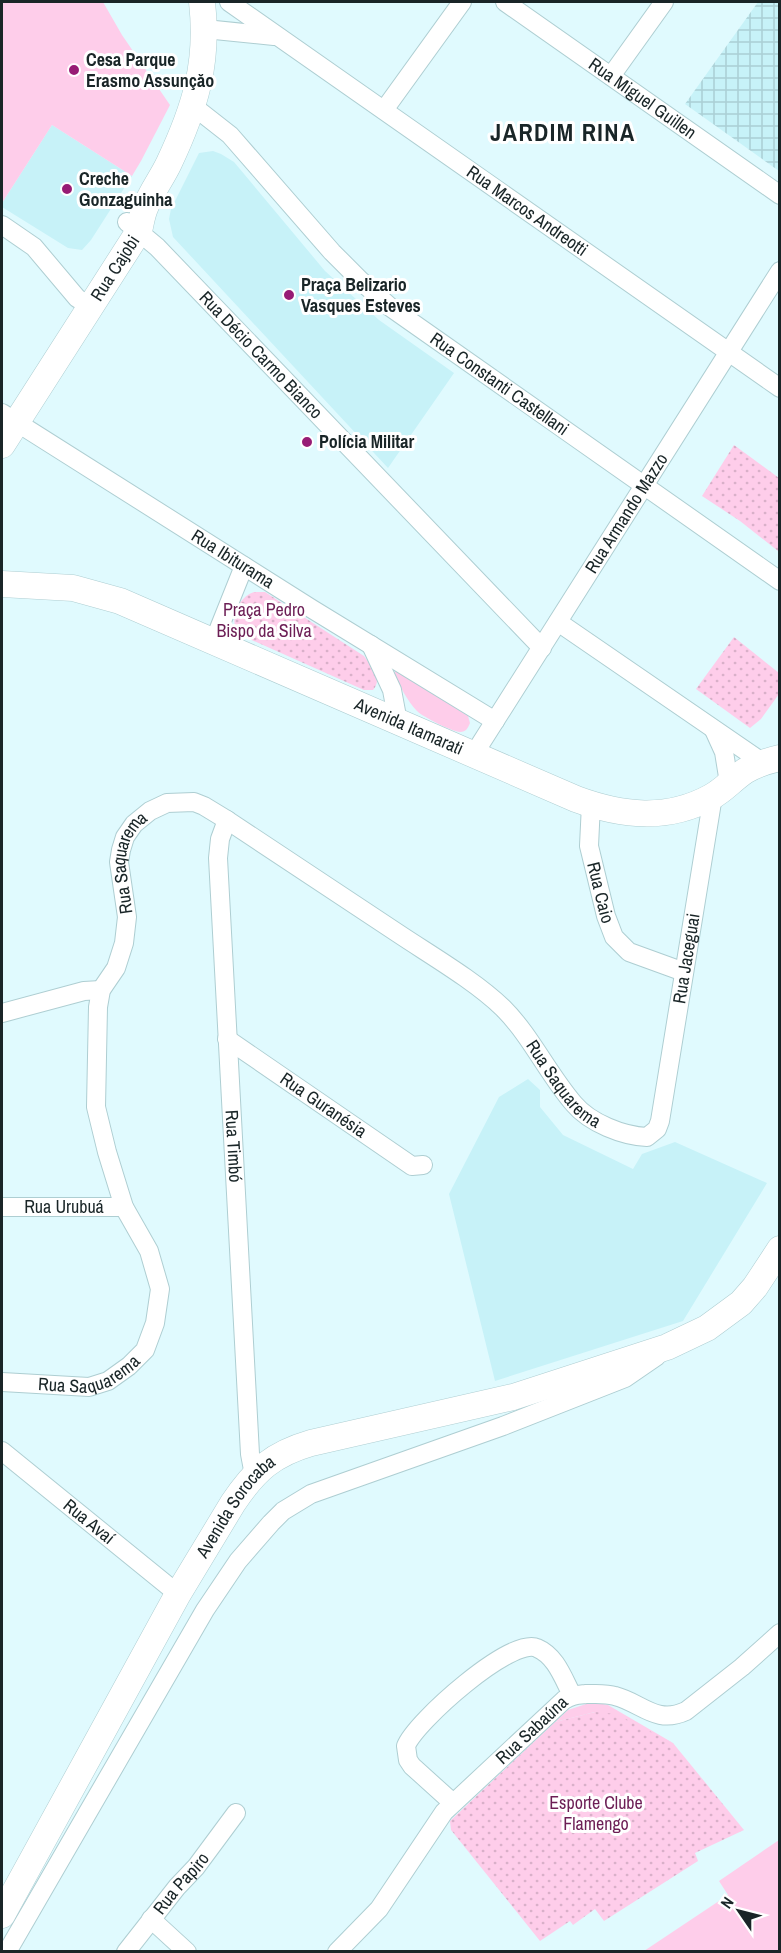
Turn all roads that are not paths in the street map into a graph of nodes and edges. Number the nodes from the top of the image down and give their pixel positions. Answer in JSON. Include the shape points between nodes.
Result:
{"nodes":[{"id":1,"x":202,"y":2,"type":"edge"},
{"id":2,"x":229,"y":2,"type":"edge"},
{"id":3,"x":462,"y":2,"type":"edge"},
{"id":4,"x":505,"y":2,"type":"edge"},
{"id":5,"x":664,"y":2,"type":"edge"},
{"id":6,"x":205,"y":29,"type":"junction"},
{"id":7,"x":276,"y":36,"type":"junction"},
{"id":8,"x":611,"y":76,"type":"junction"},
{"id":9,"x":193,"y":106,"type":"junction"},
{"id":10,"x":384,"y":110,"type":"junction"},
{"id":11,"x":780,"y":195,"type":"edge"},
{"id":12,"x":137,"y":220,"type":"junction"},
{"id":13,"x":2,"y":225,"type":"edge"},
{"id":14,"x":780,"y":272,"type":"edge"},
{"id":15,"x":84,"y":303,"type":"junction"},
{"id":16,"x":729,"y":352,"type":"junction"},
{"id":17,"x":780,"y":388,"type":"edge"},
{"id":18,"x":5,"y":416,"type":"edge"},
{"id":19,"x":2,"y":445,"type":"edge"},
{"id":20,"x":644,"y":486,"type":"junction"},
{"id":21,"x":244,"y":566,"type":"junction"},
{"id":22,"x":780,"y":581,"type":"edge"},
{"id":23,"x":2,"y":584,"type":"edge"},
{"id":24,"x":34,"y":587,"type":"junction"},
{"id":25,"x":2,"y":595,"type":"edge"},
{"id":26,"x":558,"y":622,"type":"junction"},
{"id":27,"x":214,"y":641,"type":"junction"},
{"id":28,"x":370,"y":644,"type":"junction"},
{"id":29,"x":542,"y":648,"type":"junction"},
{"id":30,"x":495,"y":721,"type":"junction"},
{"id":31,"x":398,"y":722,"type":"junction"},
{"id":32,"x":713,"y":729,"type":"junction"},
{"id":33,"x":474,"y":754,"type":"junction"},
{"id":34,"x":771,"y":760,"type":"edge"},
{"id":35,"x":721,"y":790,"type":"junction"},
{"id":36,"x":591,"y":804,"type":"junction"},
{"id":37,"x":228,"y":820,"type":"junction"},
{"id":38,"x":684,"y":972,"type":"junction"},
{"id":39,"x":101,"y":990,"type":"junction"},
{"id":40,"x":2,"y":1013,"type":"edge"},
{"id":41,"x":227,"y":1039,"type":"junction"},
{"id":42,"x":660,"y":1121,"type":"joint"},
{"id":43,"x":423,"y":1165,"type":"dead end"},
{"id":44,"x":2,"y":1207,"type":"edge"},
{"id":45,"x":124,"y":1207,"type":"junction"},
{"id":46,"x":780,"y":1249,"type":"edge"},
{"id":47,"x":666,"y":1347,"type":"junction"},
{"id":48,"x":2,"y":1382,"type":"edge"},
{"id":49,"x":2,"y":1450,"type":"edge"},
{"id":50,"x":254,"y":1475,"type":"junction"},
{"id":51,"x":178,"y":1594,"type":"junction"},
{"id":52,"x":780,"y":1633,"type":"edge"},
{"id":53,"x":572,"y":1695,"type":"junction"},
{"id":54,"x":453,"y":1803,"type":"junction"},
{"id":55,"x":236,"y":1813,"type":"dead end"},
{"id":56,"x":2,"y":1915,"type":"edge"},
{"id":57,"x":151,"y":1919,"type":"junction"},
{"id":58,"x":7,"y":1952,"type":"edge"},
{"id":59,"x":126,"y":1952,"type":"edge"},
{"id":60,"x":187,"y":1952,"type":"edge"},
{"id":61,"x":337,"y":1952,"type":"edge"}],
"edges":[{"from":1,"to":6,"type":"main road","name":"Rua Cajobi"},
{"from":2,"to":7,"type":"street","name":"Rua Marcos Andreotti"},
{"from":3,"to":10,"type":"street"},
{"from":4,"to":8,"type":"street","name":"Rua Miguel Guillen"},
{"from":5,"to":8,"type":"street"},
{"from":6,"to":7,"type":"street","name":"Rua Marcos Andreotti"},
{"from":6,"to":9,"type":"main road","name":"Rua Cajobi"},
{"from":7,"to":10,"type":"street","name":"Rua Marcos Andreotti"},
{"from":8,"to":11,"type":"street","name":"Rua Miguel Guillen"},
{"from":9,"to":12,"type":"main road","name":"Rua Cajobi","via":[[178,144]]},
{"from":9,"to":20,"type":"street","name":"Rua Constanti Castellani","via":[[223,128],[332,252],[390,307]]},
{"from":10,"to":16,"type":"street","name":"Rua Marcos Andreotti"},
{"from":12,"to":15,"type":"main road","name":"Rua Cajobi"},
{"from":12,"to":29,"type":"street","name":"Rua Décio Carmo Bianco","via":[[162,251]]},
{"from":13,"to":15,"type":"street","via":[[34,247]]},
{"from":14,"to":16,"type":"street","name":"Rua Armando Mazzo"},
{"from":15,"to":18,"type":"main road","name":"Rua Cajobi"},
{"from":16,"to":17,"type":"street","name":"Rua Marcos Andreotti"},
{"from":16,"to":20,"type":"street","name":"Rua Armando Mazzo"},
{"from":18,"to":19,"type":"main road","name":"Rua Cajobi"},
{"from":18,"to":21,"type":"street","name":"Rua Ibiturama"},
{"from":20,"to":22,"type":"street","name":"Rua Constanti Castellani"},
{"from":20,"to":26,"type":"street","name":"Rua Armando Mazzo"},
{"from":21,"to":27,"type":"street"},
{"from":21,"to":28,"type":"street","name":"Rua Ibiturama"},
{"from":23,"to":24,"type":"main road","name":"Avenida Itamarati"},
{"from":24,"to":25,"type":"main road","name":"Avenida Itamarati"},
{"from":24,"to":27,"type":"main road","name":"Avenida Itamarati","via":[[73,588],[97,594]]},
{"from":26,"to":29,"type":"street","name":"Rua Armando Mazzo"},
{"from":26,"to":32,"type":"street"},
{"from":27,"to":31,"type":"main road","name":"Avenida Itamarati"},
{"from":28,"to":30,"type":"street","name":"Rua Ibiturama"},
{"from":28,"to":31,"type":"street","via":[[392,690]]},
{"from":29,"to":30,"type":"street","name":"Rua Armando Mazzo"},
{"from":30,"to":33,"type":"street","name":"Rua Armando Mazzo"},
{"from":31,"to":33,"type":"main road","name":"Avenida Itamarati"},
{"from":32,"to":34,"type":"street"},
{"from":32,"to":35,"type":"street","name":"Rua Jaceguai","via":[[724,752]]},
{"from":33,"to":36,"type":"main road","name":"Avenida Itamarati"},
{"from":34,"to":35,"type":"main road","name":"Avenida Itamarati","via":[[745,771]]},
{"from":35,"to":36,"type":"main road","name":"Avenida Itamarati","via":[[682,808],[654,814],[634,814]]},
{"from":35,"to":38,"type":"street","name":"Rua Jaceguai"},
{"from":36,"to":38,"type":"street","name":"Rua Caio","via":[[589,846],[614,937],[629,952]]},
{"from":37,"to":39,"type":"street","name":"Rua Saquarema","via":[[194,802],[179,802],[150,811],[134,824],[125,837],[119,862],[127,917],[124,943],[116,968]]},
{"from":37,"to":41,"type":"street","name":"Rua Timbó","via":[[218,858]]},
{"from":37,"to":42,"type":"street","name":"Rua Saquarema","via":[[504,1009],[574,1105],[586,1115],[618,1131],[647,1137]]},
{"from":38,"to":42,"type":"street","name":"Rua Jaceguai"},
{"from":39,"to":40,"type":"street"},
{"from":39,"to":45,"type":"street","name":"Rua Saquarema","via":[[96,1107]]},
{"from":41,"to":43,"type":"street","name":"Rua Guranésia","via":[[412,1166]]},
{"from":41,"to":50,"type":"street","name":"Rua Timbó"},
{"from":44,"to":45,"type":"street","name":"Rua Urubuá"},
{"from":45,"to":48,"type":"street","name":"Rua Saquarema","via":[[149,1251],[160,1290],[155,1323],[145,1350],[108,1381],[89,1387]]},
{"from":46,"to":47,"type":"main road","name":"Avenida Sorocaba","via":[[741,1303],[707,1328]]},
{"from":47,"to":50,"type":"main road","name":"Avenida Sorocaba","via":[[513,1397],[295,1448]]},
{"from":47,"to":58,"type":"street","name":"Avenida Sorocaba","via":[[625,1378],[311,1494],[282,1511],[238,1561],[190,1633]]},
{"from":49,"to":51,"type":"street","name":"Rua Avaí"},
{"from":50,"to":51,"type":"main road","name":"Avenida Sorocaba"},
{"from":51,"to":56,"type":"main road","name":"Avenida Sorocaba"},
{"from":52,"to":53,"type":"street","name":"Rua Sabaúna","via":[[735,1673],[676,1716],[663,1717],[608,1694]]},
{"from":53,"to":54,"type":"street","name":"Rua Sabaúna"},
{"from":53,"to":54,"type":"street","via":[[551,1658],[529,1646],[474,1676],[419,1725],[405,1746],[408,1760]]},
{"from":54,"to":61,"type":"street","name":"Rua Sabaúna","via":[[379,1910]]},
{"from":55,"to":57,"type":"street","name":"Rua Papiro"},
{"from":57,"to":59,"type":"street","name":"Rua Papiro"},
{"from":57,"to":60,"type":"street"}]}
